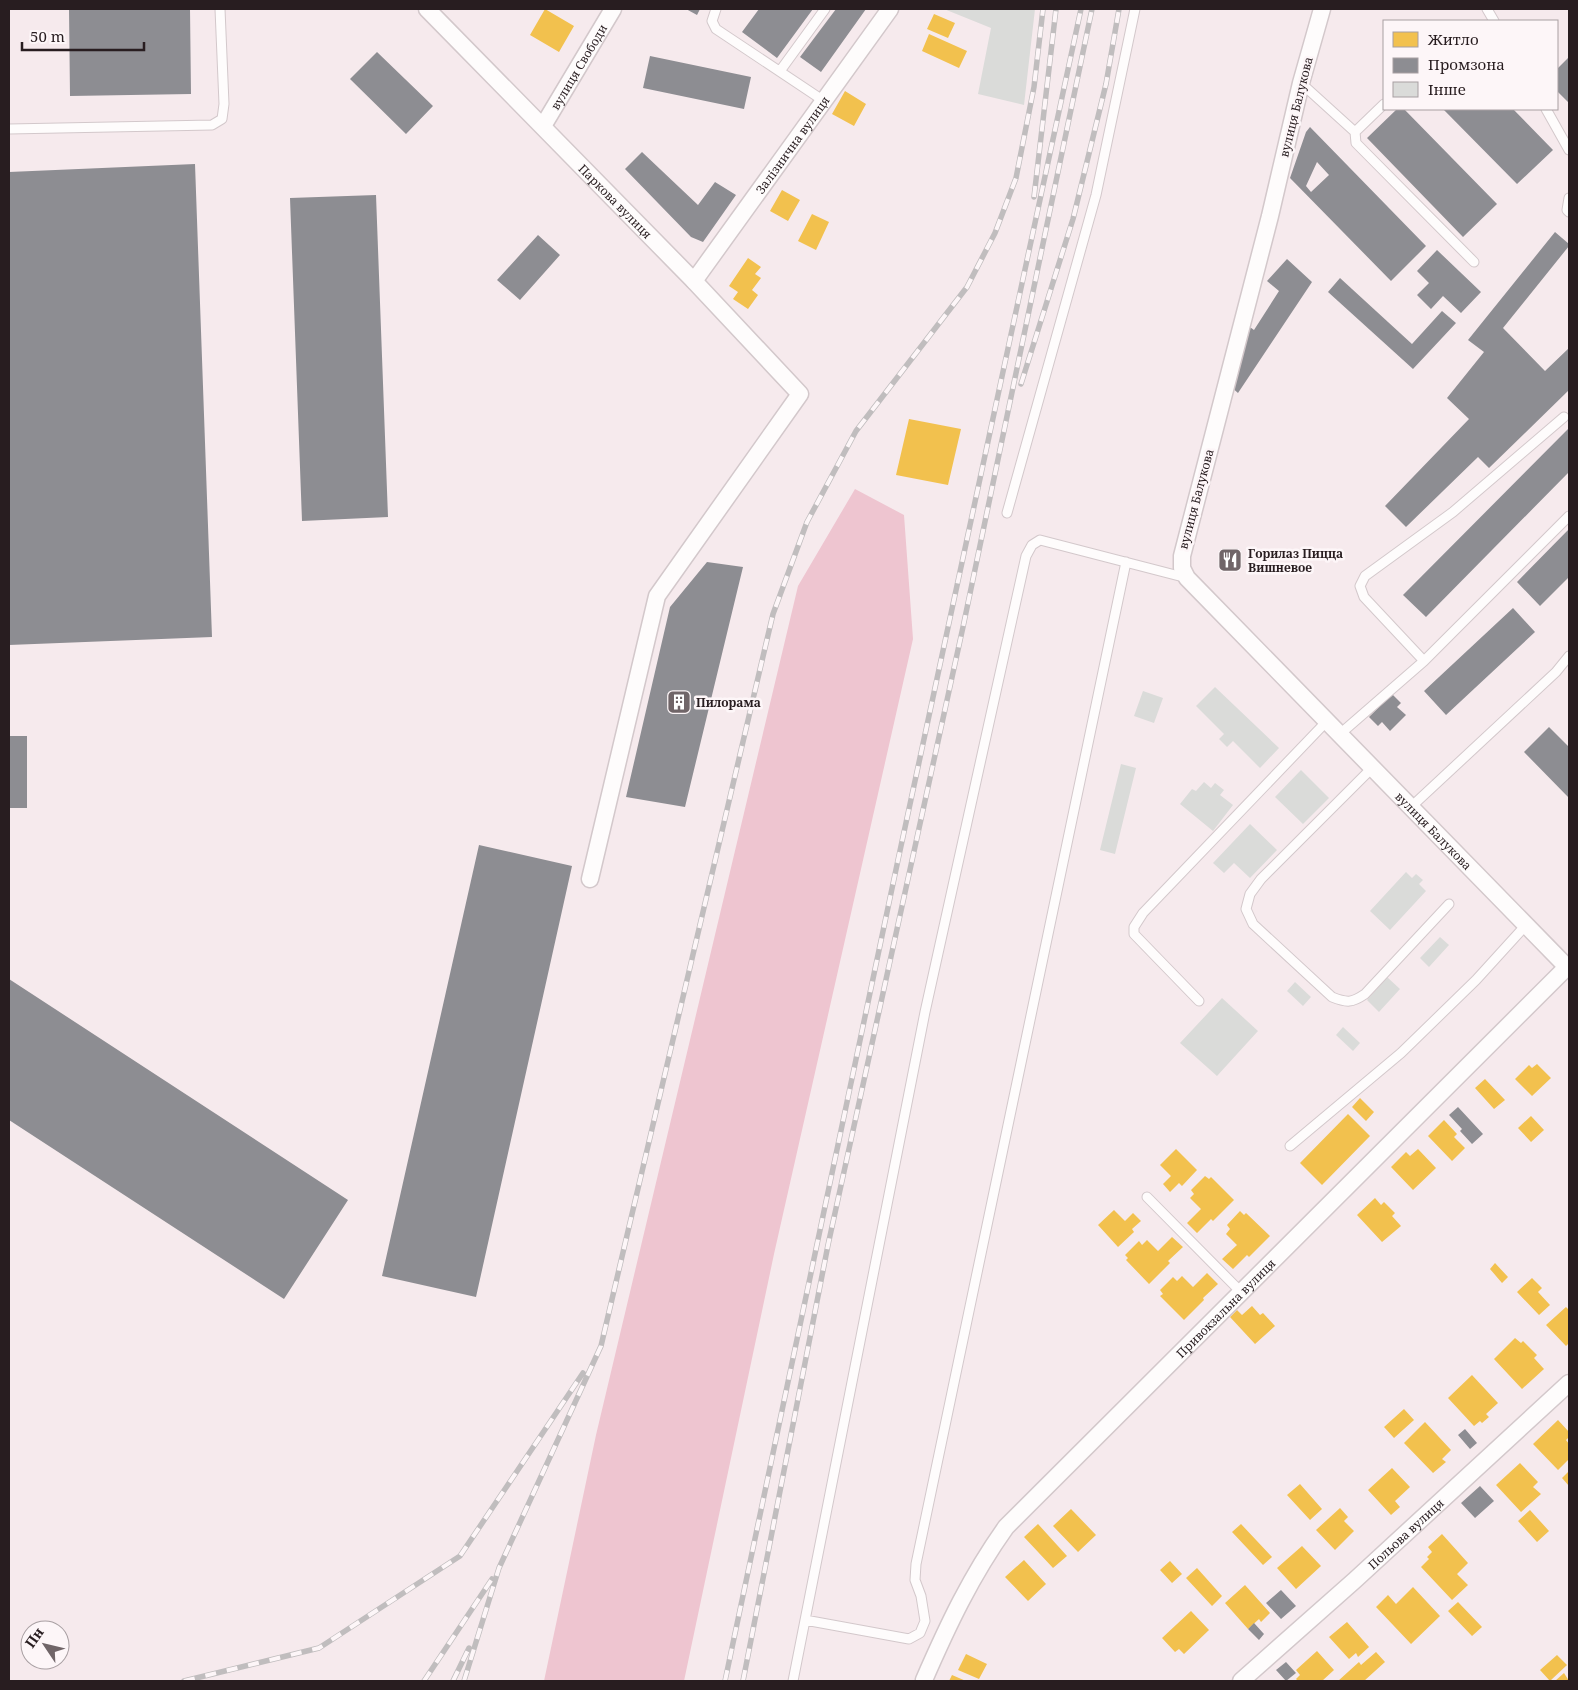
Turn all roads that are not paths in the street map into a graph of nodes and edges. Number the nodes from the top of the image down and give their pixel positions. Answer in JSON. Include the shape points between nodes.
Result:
{"nodes":[{"id":1,"x":220,"y":9,"type":"edge"},
{"id":2,"x":427,"y":9,"type":"edge"},
{"id":3,"x":613,"y":9,"type":"edge"},
{"id":4,"x":716,"y":9,"type":"edge"},
{"id":5,"x":825,"y":9,"type":"edge"},
{"id":6,"x":890,"y":9,"type":"edge"},
{"id":7,"x":1135,"y":9,"type":"edge"},
{"id":8,"x":1322,"y":9,"type":"edge"},
{"id":9,"x":1486,"y":9,"type":"edge"},
{"id":10,"x":1493,"y":20,"type":"edge"},
{"id":11,"x":780,"y":71,"type":"junction"},
{"id":12,"x":1301,"y":83,"type":"junction"},
{"id":13,"x":824,"y":101,"type":"junction"},
{"id":14,"x":1383,"y":105,"type":"edge"},
{"id":15,"x":1547,"y":110,"type":"edge"},
{"id":16,"x":543,"y":126,"type":"junction"},
{"id":17,"x":9,"y":129,"type":"edge"},
{"id":18,"x":1355,"y":132,"type":"junction"},
{"id":19,"x":1569,"y":150,"type":"edge"},
{"id":20,"x":1569,"y":198,"type":"edge"},
{"id":21,"x":1569,"y":212,"type":"edge"},
{"id":22,"x":1474,"y":262,"type":"dead end"},
{"id":23,"x":694,"y":281,"type":"junction"},
{"id":24,"x":1564,"y":417,"type":"dead end"},
{"id":25,"x":1007,"y":514,"type":"dead end"},
{"id":26,"x":1569,"y":516,"type":"edge"},
{"id":27,"x":1126,"y":562,"type":"junction"},
{"id":28,"x":1188,"y":578,"type":"junction"},
{"id":29,"x":1569,"y":656,"type":"edge"},
{"id":30,"x":1424,"y":661,"type":"junction"},
{"id":31,"x":1327,"y":722,"type":"junction"},
{"id":32,"x":1340,"y":734,"type":"junction"},
{"id":33,"x":1372,"y":768,"type":"junction"},
{"id":34,"x":1411,"y":807,"type":"junction"},
{"id":35,"x":590,"y":880,"type":"dead end"},
{"id":36,"x":1448,"y":904,"type":"dead end"},
{"id":37,"x":1526,"y":925,"type":"junction"},
{"id":38,"x":1568,"y":968,"type":"edge"},
{"id":39,"x":1199,"y":1001,"type":"dead end"},
{"id":40,"x":1290,"y":1146,"type":"dead end"},
{"id":41,"x":1147,"y":1197,"type":"dead end"},
{"id":42,"x":1241,"y":1292,"type":"junction"},
{"id":43,"x":1569,"y":1383,"type":"edge"},
{"id":44,"x":806,"y":1620,"type":"junction"},
{"id":45,"x":924,"y":1680,"type":"dead end"},
{"id":46,"x":793,"y":1681,"type":"edge"},
{"id":47,"x":1241,"y":1681,"type":"edge"}],
"edges":[{"from":1,"to":17,"type":"lane","via":[[222,119],[212,124]]},
{"from":2,"to":16,"type":"street","name":"Паркова вулиця"},
{"from":3,"to":16,"type":"street","name":"вулиця Свободи"},
{"from":4,"to":11,"type":"lane","via":[[712,21],[716,29]]},
{"from":5,"to":11,"type":"lane"},
{"from":6,"to":13,"type":"street","name":"Залізнична вулиця"},
{"from":7,"to":25,"type":"lane","via":[[1096,195]]},
{"from":8,"to":12,"type":"street","name":"вулиця Балукова"},
{"from":9,"to":10,"type":"lane"},
{"from":11,"to":13,"type":"lane"},
{"from":12,"to":18,"type":"lane"},
{"from":12,"to":28,"type":"street","name":"вулиця Балукова","via":[[1182,556],[1182,568]]},
{"from":13,"to":23,"type":"street","name":"Залізнична вулиця"},
{"from":14,"to":18,"type":"lane"},
{"from":15,"to":19,"type":"lane"},
{"from":16,"to":23,"type":"street","name":"Паркова вулиця"},
{"from":18,"to":22,"type":"lane","via":[[1356,143]]},
{"from":20,"to":21,"type":"lane"},
{"from":23,"to":35,"type":"street","name":"Паркова вулиця","via":[[800,394],[657,596]]},
{"from":24,"to":30,"type":"lane","via":[[1454,512],[1364,576],[1360,586],[1364,597]]},
{"from":26,"to":30,"type":"lane"},
{"from":27,"to":28,"type":"lane"},
{"from":27,"to":44,"type":"lane","via":[[1040,540],[1032,544],[1026,556],[925,1012]]},
{"from":27,"to":44,"type":"lane","via":[[916,1564],[915,1580],[925,1621],[920,1633],[909,1639]]},
{"from":28,"to":31,"type":"street","name":"вулиця Балукова"},
{"from":29,"to":34,"type":"lane","via":[[1556,672]]},
{"from":30,"to":32,"type":"lane"},
{"from":31,"to":32,"type":"street","name":"вулиця Балукова"},
{"from":31,"to":39,"type":"lane","via":[[1143,913],[1134,927],[1134,934]]},
{"from":32,"to":33,"type":"street","name":"вулиця Балукова"},
{"from":33,"to":34,"type":"street","name":"вулиця Балукова"},
{"from":33,"to":36,"type":"lane","via":[[1261,879],[1250,894],[1246,909],[1253,924],[1332,997],[1354,1001],[1365,994]]},
{"from":34,"to":37,"type":"street","name":"вулиця Балукова"},
{"from":37,"to":38,"type":"street","name":"вулиця Балукова"},
{"from":37,"to":40,"type":"lane","via":[[1476,980],[1401,1052]]},
{"from":38,"to":42,"type":"street","name":"Привокзальна вулиця"},
{"from":41,"to":42,"type":"lane"},
{"from":42,"to":45,"type":"street","name":"Привокзальна вулиця","via":[[1006,1527],[984,1557]]},
{"from":43,"to":47,"type":"street","name":"Польова вулиця"},
{"from":44,"to":46,"type":"lane"}]}
